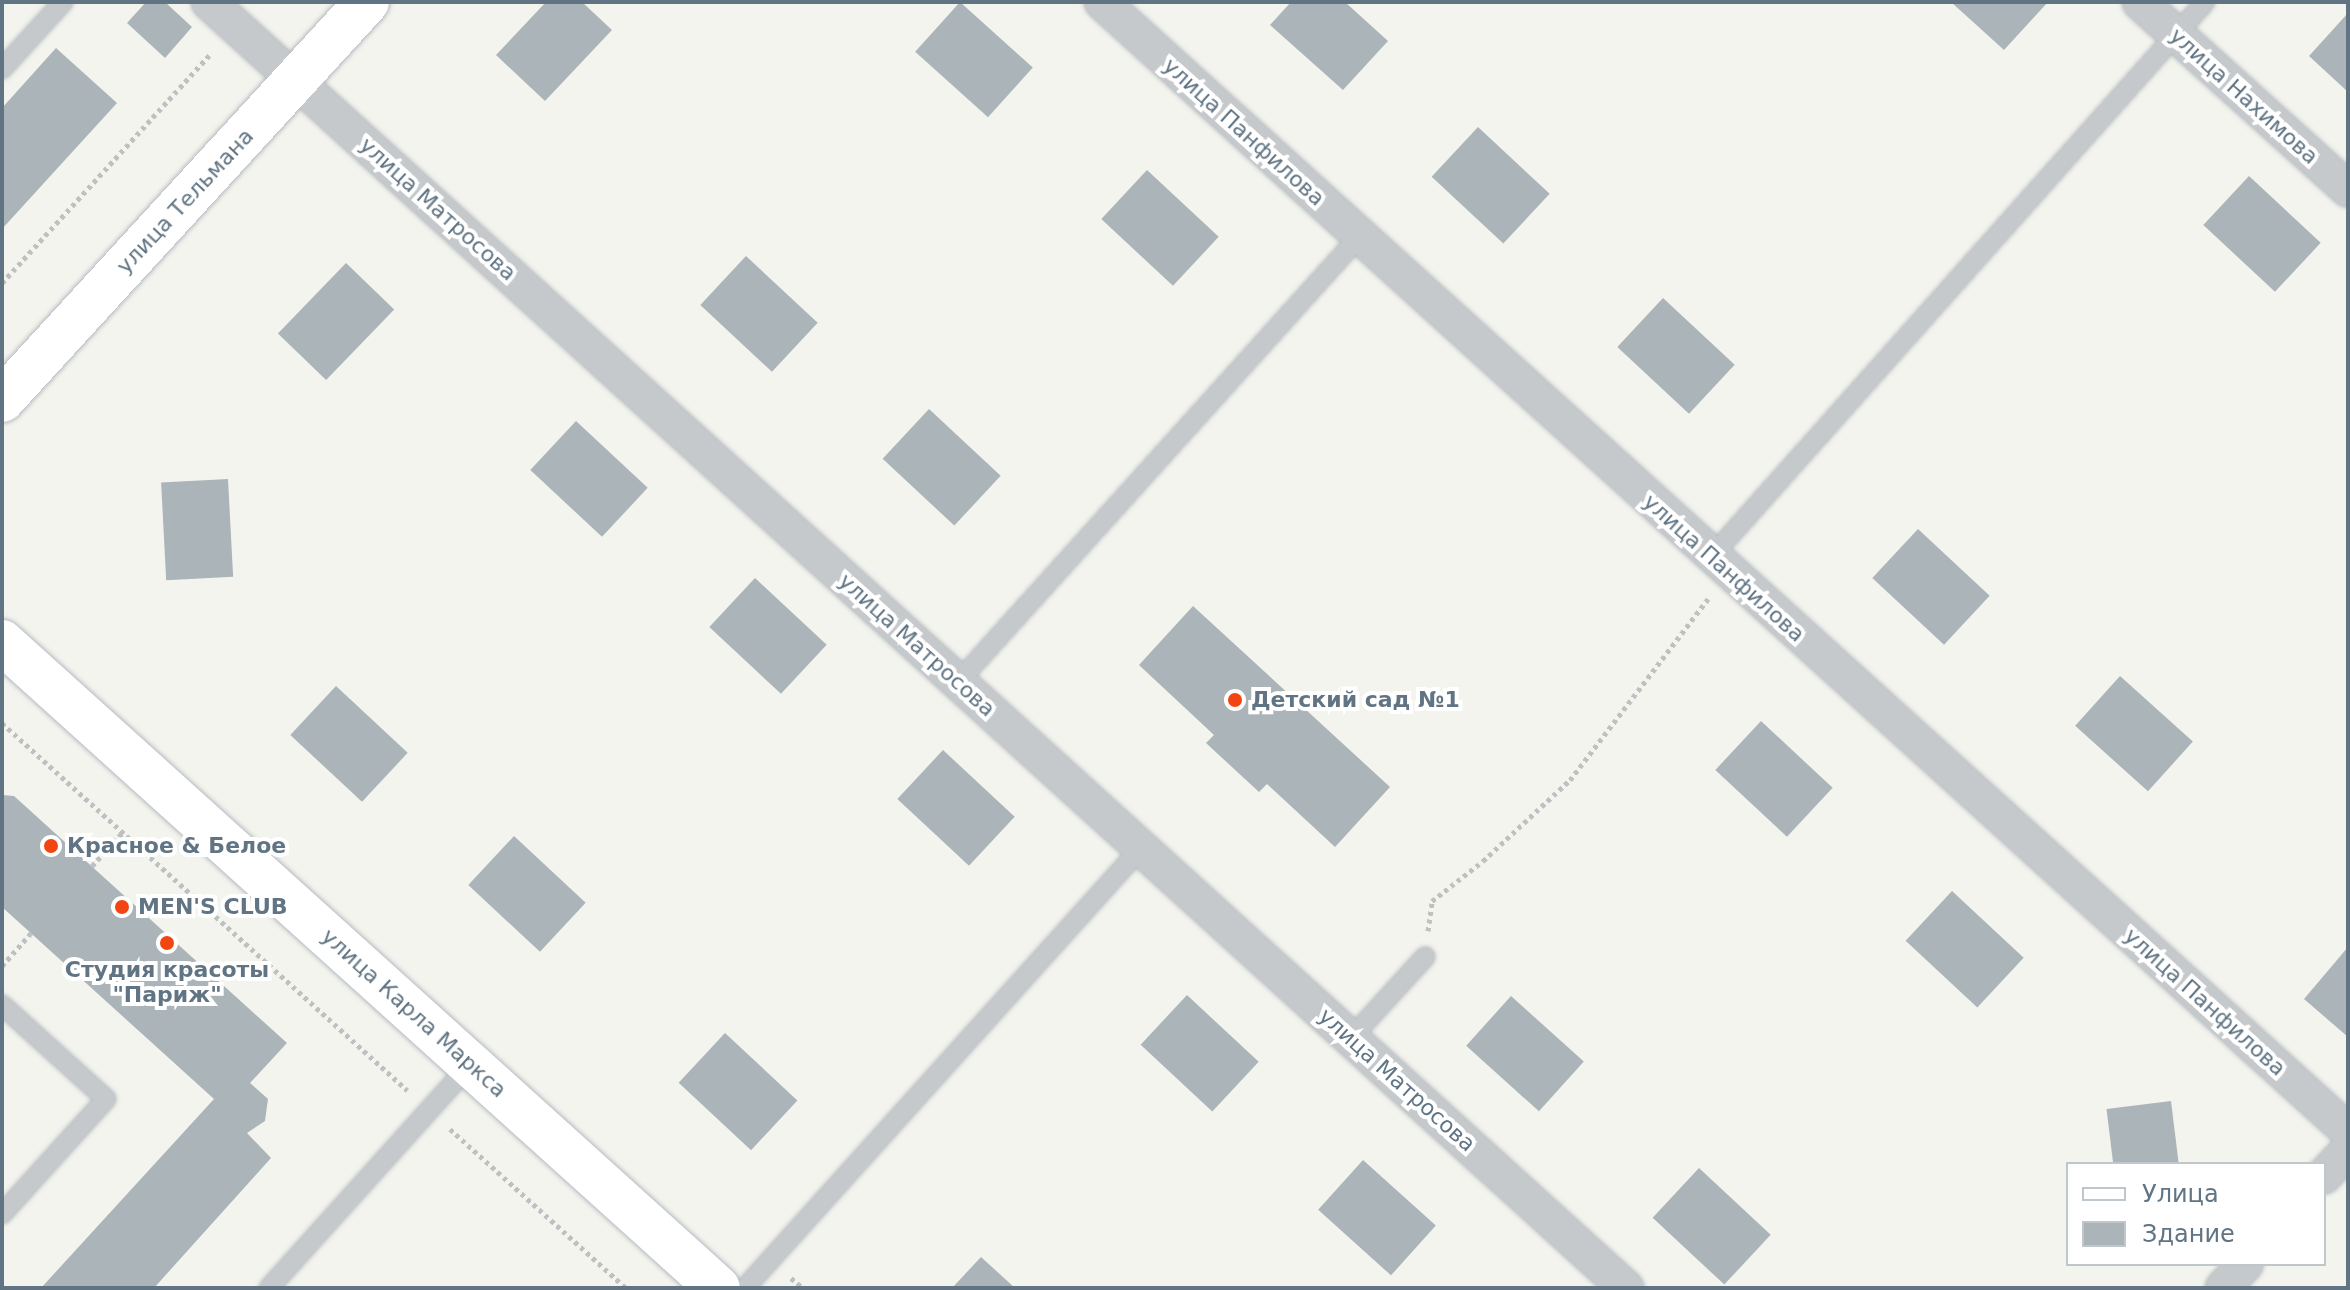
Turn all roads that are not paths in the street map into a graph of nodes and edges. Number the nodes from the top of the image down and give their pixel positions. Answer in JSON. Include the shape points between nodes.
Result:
{"nodes":[{"id":1,"x":63,"y":2,"type":"edge"},
{"id":2,"x":209,"y":2,"type":"edge"},
{"id":3,"x":367,"y":2,"type":"edge"},
{"id":4,"x":1102,"y":2,"type":"edge"},
{"id":5,"x":2140,"y":2,"type":"edge"},
{"id":6,"x":2205,"y":2,"type":"edge"},
{"id":7,"x":2176,"y":34,"type":"junction"},
{"id":8,"x":2,"y":69,"type":"edge"},
{"id":9,"x":295,"y":80,"type":"junction"},
{"id":10,"x":2348,"y":189,"type":"edge"},
{"id":11,"x":1359,"y":237,"type":"junction"},
{"id":12,"x":2,"y":400,"type":"edge"},
{"id":13,"x":1720,"y":565,"type":"junction"},
{"id":14,"x":2,"y":642,"type":"edge"},
{"id":15,"x":958,"y":682,"type":"junction"},
{"id":16,"x":1141,"y":848,"type":"junction"},
{"id":17,"x":1425,"y":957,"type":"road end"},
{"id":18,"x":2,"y":1005,"type":"edge"},
{"id":19,"x":1351,"y":1038,"type":"junction"},
{"id":20,"x":471,"y":1064,"type":"junction"},
{"id":21,"x":2348,"y":1131,"type":"edge"},
{"id":22,"x":2348,"y":1150,"type":"edge"},
{"id":23,"x":2326,"y":1174,"type":"edge"},
{"id":24,"x":2,"y":1214,"type":"edge"},
{"id":25,"x":2243,"y":1266,"type":"edge"},
{"id":26,"x":269,"y":1288,"type":"edge"},
{"id":27,"x":718,"y":1288,"type":"edge"},
{"id":28,"x":745,"y":1288,"type":"edge"},
{"id":29,"x":1626,"y":1288,"type":"edge"},
{"id":30,"x":2223,"y":1288,"type":"edge"}],
"edges":[{"from":1,"to":8,"type":"lane"},
{"from":2,"to":9,"type":"street","name":"улица Матросова"},
{"from":3,"to":9,"type":"main road","name":"улица Тельмана"},
{"from":4,"to":11,"type":"street","name":"улица Панфилова"},
{"from":5,"to":7,"type":"street","name":"улица Нахимова"},
{"from":6,"to":7,"type":"lane"},
{"from":7,"to":10,"type":"street","name":"улица Нахимова"},
{"from":7,"to":13,"type":"lane"},
{"from":9,"to":12,"type":"main road","name":"улица Тельмана"},
{"from":9,"to":15,"type":"street","name":"улица Матросова"},
{"from":11,"to":13,"type":"street","name":"улица Панфилова"},
{"from":11,"to":15,"type":"lane"},
{"from":13,"to":21,"type":"street","name":"улица Панфилова"},
{"from":14,"to":20,"type":"main road","name":"улица Карла Маркса"},
{"from":15,"to":16,"type":"street","name":"улица Матросова"},
{"from":16,"to":19,"type":"street","name":"улица Матросова"},
{"from":16,"to":28,"type":"lane"},
{"from":17,"to":19,"type":"lane"},
{"from":18,"to":24,"type":"lane","via":[[106,1099]]},
{"from":19,"to":29,"type":"street","name":"улица Матросова"},
{"from":20,"to":26,"type":"lane"},
{"from":20,"to":27,"type":"main road","name":"улица Карла Маркса"},
{"from":22,"to":23,"type":"street"},
{"from":25,"to":30,"type":"street"}]}
